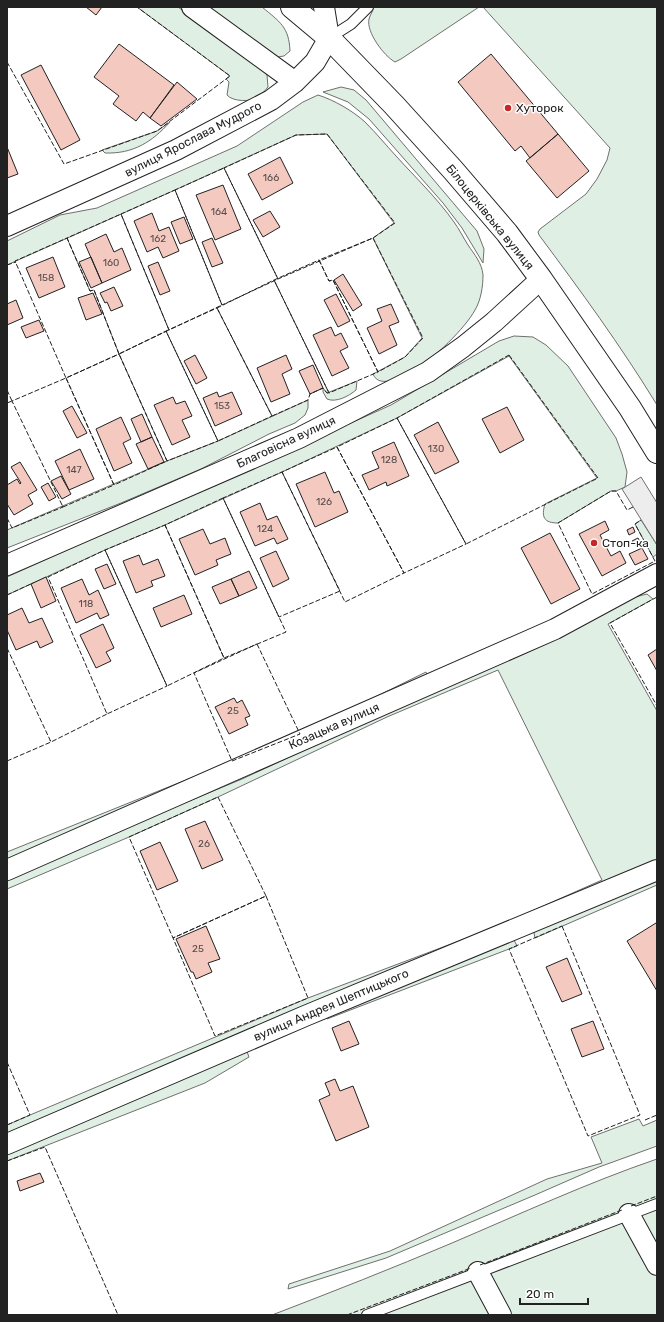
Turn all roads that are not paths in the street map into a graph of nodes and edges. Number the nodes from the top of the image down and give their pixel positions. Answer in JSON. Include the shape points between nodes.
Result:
{"nodes":[{"id":1,"x":192,"y":7,"type":"edge"},
{"id":2,"x":292,"y":7,"type":"edge"},
{"id":3,"x":324,"y":7,"type":"edge"},
{"id":4,"x":368,"y":7,"type":"edge"},
{"id":5,"x":329,"y":38,"type":"junction"},
{"id":6,"x":295,"y":82,"type":"junction"},
{"id":7,"x":7,"y":226,"type":"edge"},
{"id":8,"x":541,"y":279,"type":"junction"},
{"id":9,"x":657,"y":452,"type":"edge"},
{"id":10,"x":7,"y":565,"type":"edge"},
{"id":11,"x":657,"y":574,"type":"edge"},
{"id":12,"x":7,"y":870,"type":"edge"},
{"id":13,"x":657,"y":870,"type":"edge"},
{"id":14,"x":7,"y":1144,"type":"edge"},
{"id":15,"x":657,"y":1204,"type":"edge"},
{"id":16,"x":629,"y":1214,"type":"junction"},
{"id":17,"x":657,"y":1265,"type":"edge"},
{"id":18,"x":478,"y":1272,"type":"junction"},
{"id":19,"x":367,"y":1315,"type":"edge"},
{"id":20,"x":501,"y":1315,"type":"edge"}],
"edges":[{"from":1,"to":6,"type":"street"},
{"from":2,"to":5,"type":"main road","name":"Білоцерківська вулиця"},
{"from":3,"to":5,"type":"street"},
{"from":4,"to":5,"type":"lane","via":[[351,24]]},
{"from":5,"to":6,"type":"street","name":"вулиця Ярослава Мудрого","via":[[315,62]]},
{"from":5,"to":8,"type":"main road","name":"Білоцерківська вулиця","via":[[453,170],[507,233]]},
{"from":6,"to":7,"type":"street","name":"вулиця Ярослава Мудрого","via":[[271,100],[176,150]]},
{"from":8,"to":9,"type":"main road","name":"Білоцерківська вулиця","via":[[630,408]]},
{"from":8,"to":10,"type":"street","name":"Благовісна вулиця","via":[[494,322],[428,372],[299,438]]},
{"from":11,"to":12,"type":"street","name":"Козацька вулиця","via":[[555,629]]},
{"from":13,"to":14,"type":"street","name":"вулиця Андрея Шептицького","via":[[304,1016]]},
{"from":15,"to":16,"type":"lane"},
{"from":16,"to":17,"type":"street"},
{"from":16,"to":18,"type":"lane"},
{"from":18,"to":19,"type":"lane"},
{"from":18,"to":20,"type":"street"}]}
